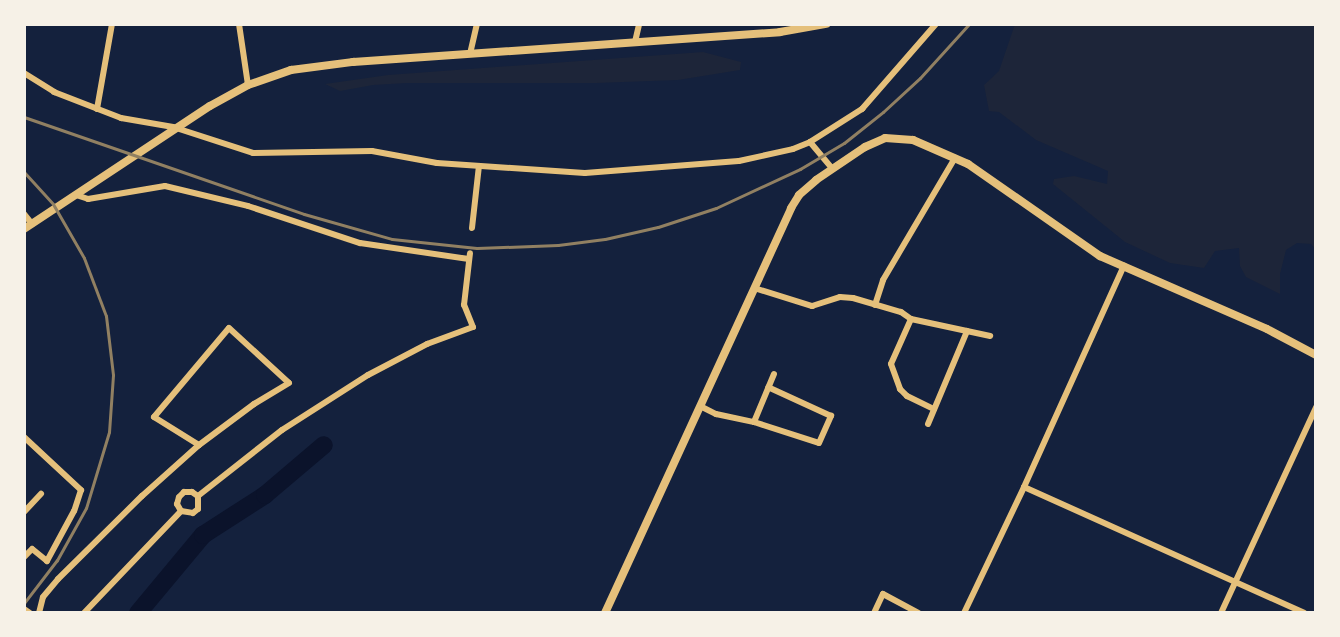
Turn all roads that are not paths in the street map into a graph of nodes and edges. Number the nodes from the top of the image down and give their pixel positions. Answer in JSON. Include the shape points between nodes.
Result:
{"nodes":[{"id":1,"x":112,"y":24,"type":"edge"},
{"id":2,"x":239,"y":24,"type":"edge"},
{"id":3,"x":477,"y":24,"type":"edge"},
{"id":4,"x":639,"y":24,"type":"edge"},
{"id":5,"x":826,"y":24,"type":"edge"},
{"id":6,"x":936,"y":24,"type":"edge"},
{"id":7,"x":635,"y":42,"type":"junction"},
{"id":8,"x":470,"y":54,"type":"junction"},
{"id":9,"x":24,"y":73,"type":"edge"},
{"id":10,"x":248,"y":85,"type":"junction"},
{"id":11,"x":97,"y":109,"type":"junction"},
{"id":12,"x":810,"y":142,"type":"junction"},
{"id":13,"x":955,"y":158,"type":"junction"},
{"id":14,"x":479,"y":166,"type":"junction"},
{"id":15,"x":833,"y":169,"type":"junction"},
{"id":16,"x":72,"y":197,"type":"junction"},
{"id":17,"x":24,"y":214,"type":"edge"},
{"id":18,"x":32,"y":224,"type":"junction"},
{"id":19,"x":472,"y":228,"type":"dead end"},
{"id":20,"x":24,"y":229,"type":"edge"},
{"id":21,"x":1124,"y":266,"type":"junction"},
{"id":22,"x":754,"y":288,"type":"junction"},
{"id":23,"x":875,"y":305,"type":"junction"},
{"id":24,"x":911,"y":319,"type":"junction"},
{"id":25,"x":967,"y":331,"type":"junction"},
{"id":26,"x":990,"y":336,"type":"dead end"},
{"id":27,"x":1316,"y":355,"type":"edge"},
{"id":28,"x":774,"y":374,"type":"dead end"},
{"id":29,"x":768,"y":387,"type":"junction"},
{"id":30,"x":700,"y":406,"type":"junction"},
{"id":31,"x":1316,"y":407,"type":"edge"},
{"id":32,"x":934,"y":409,"type":"junction"},
{"id":33,"x":754,"y":422,"type":"junction"},
{"id":34,"x":928,"y":424,"type":"dead end"},
{"id":35,"x":24,"y":437,"type":"edge"},
{"id":36,"x":199,"y":445,"type":"junction"},
{"id":37,"x":1024,"y":487,"type":"junction"},
{"id":38,"x":41,"y":494,"type":"dead end"},
{"id":39,"x":198,"y":496,"type":"junction"},
{"id":40,"x":181,"y":511,"type":"junction"},
{"id":41,"x":24,"y":512,"type":"edge"},
{"id":42,"x":24,"y":557,"type":"edge"},
{"id":43,"x":1236,"y":581,"type":"junction"},
{"id":44,"x":24,"y":609,"type":"edge"},
{"id":45,"x":30,"y":613,"type":"edge"},
{"id":46,"x":39,"y":613,"type":"edge"},
{"id":47,"x":84,"y":613,"type":"edge"},
{"id":48,"x":605,"y":613,"type":"edge"},
{"id":49,"x":874,"y":613,"type":"edge"},
{"id":50,"x":918,"y":613,"type":"edge"},
{"id":51,"x":964,"y":613,"type":"edge"},
{"id":52,"x":1221,"y":613,"type":"edge"},
{"id":53,"x":1304,"y":613,"type":"edge"}],
"edges":[{"from":1,"to":11,"type":"street"},
{"from":2,"to":10,"type":"street"},
{"from":3,"to":8,"type":"street"},
{"from":4,"to":7,"type":"street"},
{"from":5,"to":7,"type":"main road","via":[[780,32]]},
{"from":6,"to":12,"type":"street","via":[[862,109]]},
{"from":7,"to":8,"type":"main road"},
{"from":8,"to":10,"type":"main road","via":[[312,66]]},
{"from":9,"to":11,"type":"street","via":[[54,92]]},
{"from":10,"to":16,"type":"main road"},
{"from":11,"to":14,"type":"street","via":[[121,118],[173,127],[253,153],[372,151]]},
{"from":12,"to":14,"type":"street","via":[[760,157],[670,168],[585,173]]},
{"from":12,"to":15,"type":"street"},
{"from":13,"to":15,"type":"street","via":[[913,140],[893,137],[875,142]]},
{"from":13,"to":21,"type":"street","via":[[1100,256]]},
{"from":13,"to":23,"type":"street","via":[[883,280]]},
{"from":14,"to":19,"type":"street"},
{"from":15,"to":22,"type":"street","via":[[799,195]]},
{"from":16,"to":18,"type":"main road"},
{"from":16,"to":39,"type":"street","via":[[88,199],[165,186],[248,206],[360,243],[469,256],[464,305],[472,327],[427,344],[368,375],[282,430]]},
{"from":17,"to":18,"type":"street"},
{"from":18,"to":20,"type":"main road"},
{"from":21,"to":27,"type":"street","via":[[1268,329]]},
{"from":21,"to":37,"type":"street"},
{"from":22,"to":23,"type":"street","via":[[812,306],[840,297]]},
{"from":22,"to":30,"type":"street"},
{"from":23,"to":24,"type":"street"},
{"from":24,"to":25,"type":"street"},
{"from":24,"to":32,"type":"street","via":[[891,364],[900,389]]},
{"from":25,"to":26,"type":"street"},
{"from":25,"to":32,"type":"street"},
{"from":28,"to":29,"type":"street"},
{"from":29,"to":33,"type":"street"},
{"from":29,"to":33,"type":"street","via":[[831,416],[819,443]]},
{"from":30,"to":33,"type":"street","via":[[716,414]]},
{"from":30,"to":48,"type":"street"},
{"from":31,"to":43,"type":"street"},
{"from":32,"to":34,"type":"street"},
{"from":35,"to":42,"type":"street","via":[[81,490],[47,561],[32,549]]},
{"from":36,"to":36,"type":"street","via":[[154,417],[229,328],[289,383]]},
{"from":36,"to":46,"type":"street","via":[[58,579],[43,597]]},
{"from":37,"to":43,"type":"street"},
{"from":37,"to":51,"type":"street"},
{"from":38,"to":41,"type":"street"},
{"from":39,"to":40,"type":"street","via":[[200,502],[193,513]]},
{"from":39,"to":40,"type":"street","via":[[184,492],[177,504]]},
{"from":40,"to":47,"type":"street"},
{"from":43,"to":52,"type":"street"},
{"from":43,"to":53,"type":"street"},
{"from":44,"to":45,"type":"street"},
{"from":49,"to":50,"type":"street","via":[[883,594]]}]}
